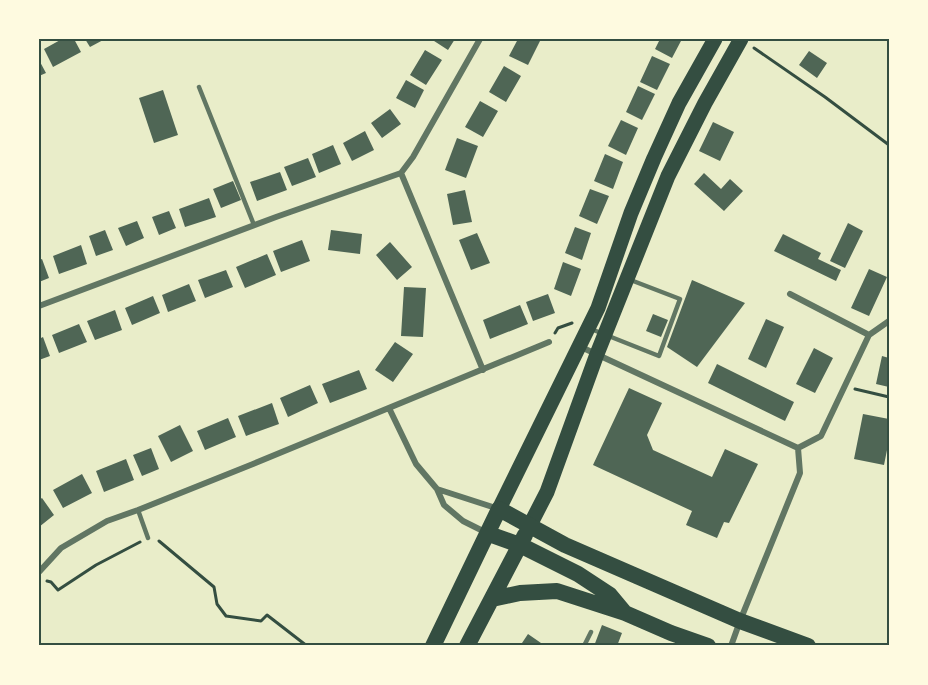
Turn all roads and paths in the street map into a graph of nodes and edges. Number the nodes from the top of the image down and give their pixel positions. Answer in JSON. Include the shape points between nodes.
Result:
{"nodes":[{"id":1,"x":480,"y":39,"type":"edge"},
{"id":2,"x":715,"y":39,"type":"edge"},
{"id":3,"x":741,"y":39,"type":"edge"},
{"id":4,"x":199,"y":87,"type":"dead end"},
{"id":5,"x":889,"y":145,"type":"edge"},
{"id":6,"x":400,"y":174,"type":"junction"},
{"id":7,"x":254,"y":225,"type":"junction"},
{"id":8,"x":627,"y":279,"type":"junction"},
{"id":9,"x":790,"y":294,"type":"dead end"},
{"id":10,"x":39,"y":306,"type":"edge"},
{"id":11,"x":889,"y":321,"type":"edge"},
{"id":12,"x":581,"y":325,"type":"junction"},
{"id":13,"x":605,"y":335,"type":"junction"},
{"id":14,"x":869,"y":335,"type":"junction"},
{"id":15,"x":549,"y":342,"type":"joint"},
{"id":16,"x":580,"y":346,"type":"junction"},
{"id":17,"x":597,"y":354,"type":"junction"},
{"id":18,"x":483,"y":370,"type":"junction"},
{"id":19,"x":844,"y":387,"type":"junction"},
{"id":20,"x":889,"y":397,"type":"edge"},
{"id":21,"x":389,"y":408,"type":"junction"},
{"id":22,"x":798,"y":448,"type":"junction"},
{"id":23,"x":437,"y":489,"type":"junction"},
{"id":24,"x":499,"y":509,"type":"junction"},
{"id":25,"x":138,"y":510,"type":"junction"},
{"id":26,"x":530,"y":525,"type":"junction"},
{"id":27,"x":489,"y":534,"type":"junction"},
{"id":28,"x":148,"y":538,"type":"junction"},
{"id":29,"x":520,"y":545,"type":"junction"},
{"id":30,"x":39,"y":572,"type":"edge"},
{"id":31,"x":42,"y":580,"type":"dead end"},
{"id":32,"x":492,"y":599,"type":"junction"},
{"id":33,"x":625,"y":613,"type":"junction"},
{"id":34,"x":740,"y":621,"type":"junction"},
{"id":35,"x":591,"y":632,"type":"dead end"},
{"id":36,"x":307,"y":646,"type":"edge"},
{"id":37,"x":433,"y":646,"type":"edge"},
{"id":38,"x":467,"y":646,"type":"edge"},
{"id":39,"x":584,"y":646,"type":"edge"},
{"id":40,"x":708,"y":646,"type":"edge"},
{"id":41,"x":731,"y":646,"type":"edge"},
{"id":42,"x":808,"y":646,"type":"edge"}],
"edges":[{"from":1,"to":6,"type":"street"},
{"from":2,"to":12,"type":"main road","via":[[654,158],[598,308]]},
{"from":3,"to":5,"type":"path"},
{"from":3,"to":8,"type":"main road","via":[[668,176]]},
{"from":4,"to":7,"type":"lane"},
{"from":6,"to":7,"type":"street"},
{"from":6,"to":18,"type":"street"},
{"from":7,"to":10,"type":"street"},
{"from":8,"to":13,"type":"main road"},
{"from":8,"to":13,"type":"lane","via":[[680,299],[659,356]]},
{"from":9,"to":14,"type":"street"},
{"from":11,"to":14,"type":"street"},
{"from":12,"to":13,"type":"lane"},
{"from":12,"to":15,"type":"path","via":[[558,328]]},
{"from":12,"to":16,"type":"main road"},
{"from":13,"to":17,"type":"main road"},
{"from":14,"to":19,"type":"street"},
{"from":15,"to":18,"type":"street"},
{"from":16,"to":17,"type":"street"},
{"from":16,"to":24,"type":"main road"},
{"from":17,"to":22,"type":"street"},
{"from":17,"to":26,"type":"main road","via":[[547,492]]},
{"from":18,"to":21,"type":"street"},
{"from":19,"to":20,"type":"path"},
{"from":19,"to":22,"type":"street","via":[[821,436]]},
{"from":21,"to":23,"type":"street","via":[[416,464]]},
{"from":21,"to":25,"type":"street"},
{"from":22,"to":34,"type":"street","via":[[800,473]]},
{"from":23,"to":24,"type":"street"},
{"from":23,"to":27,"type":"street","via":[[444,505],[463,521]]},
{"from":24,"to":26,"type":"highway"},
{"from":24,"to":27,"type":"highway"},
{"from":25,"to":28,"type":"lane"},
{"from":25,"to":30,"type":"street","via":[[107,521],[61,548]]},
{"from":26,"to":29,"type":"highway"},
{"from":26,"to":34,"type":"highway","via":[[565,545]]},
{"from":27,"to":29,"type":"highway"},
{"from":27,"to":37,"type":"highway"},
{"from":28,"to":31,"type":"path","via":[[58,590],[51,582]]},
{"from":28,"to":36,"type":"path","via":[[152,536],[214,587],[217,604],[226,616],[261,621],[267,615]]},
{"from":29,"to":32,"type":"highway"},
{"from":29,"to":33,"type":"highway","via":[[578,574],[610,595]]},
{"from":32,"to":33,"type":"highway","via":[[557,591]]},
{"from":32,"to":38,"type":"highway"},
{"from":33,"to":40,"type":"highway"},
{"from":34,"to":41,"type":"street"},
{"from":34,"to":42,"type":"highway"},
{"from":35,"to":39,"type":"lane"}]}
